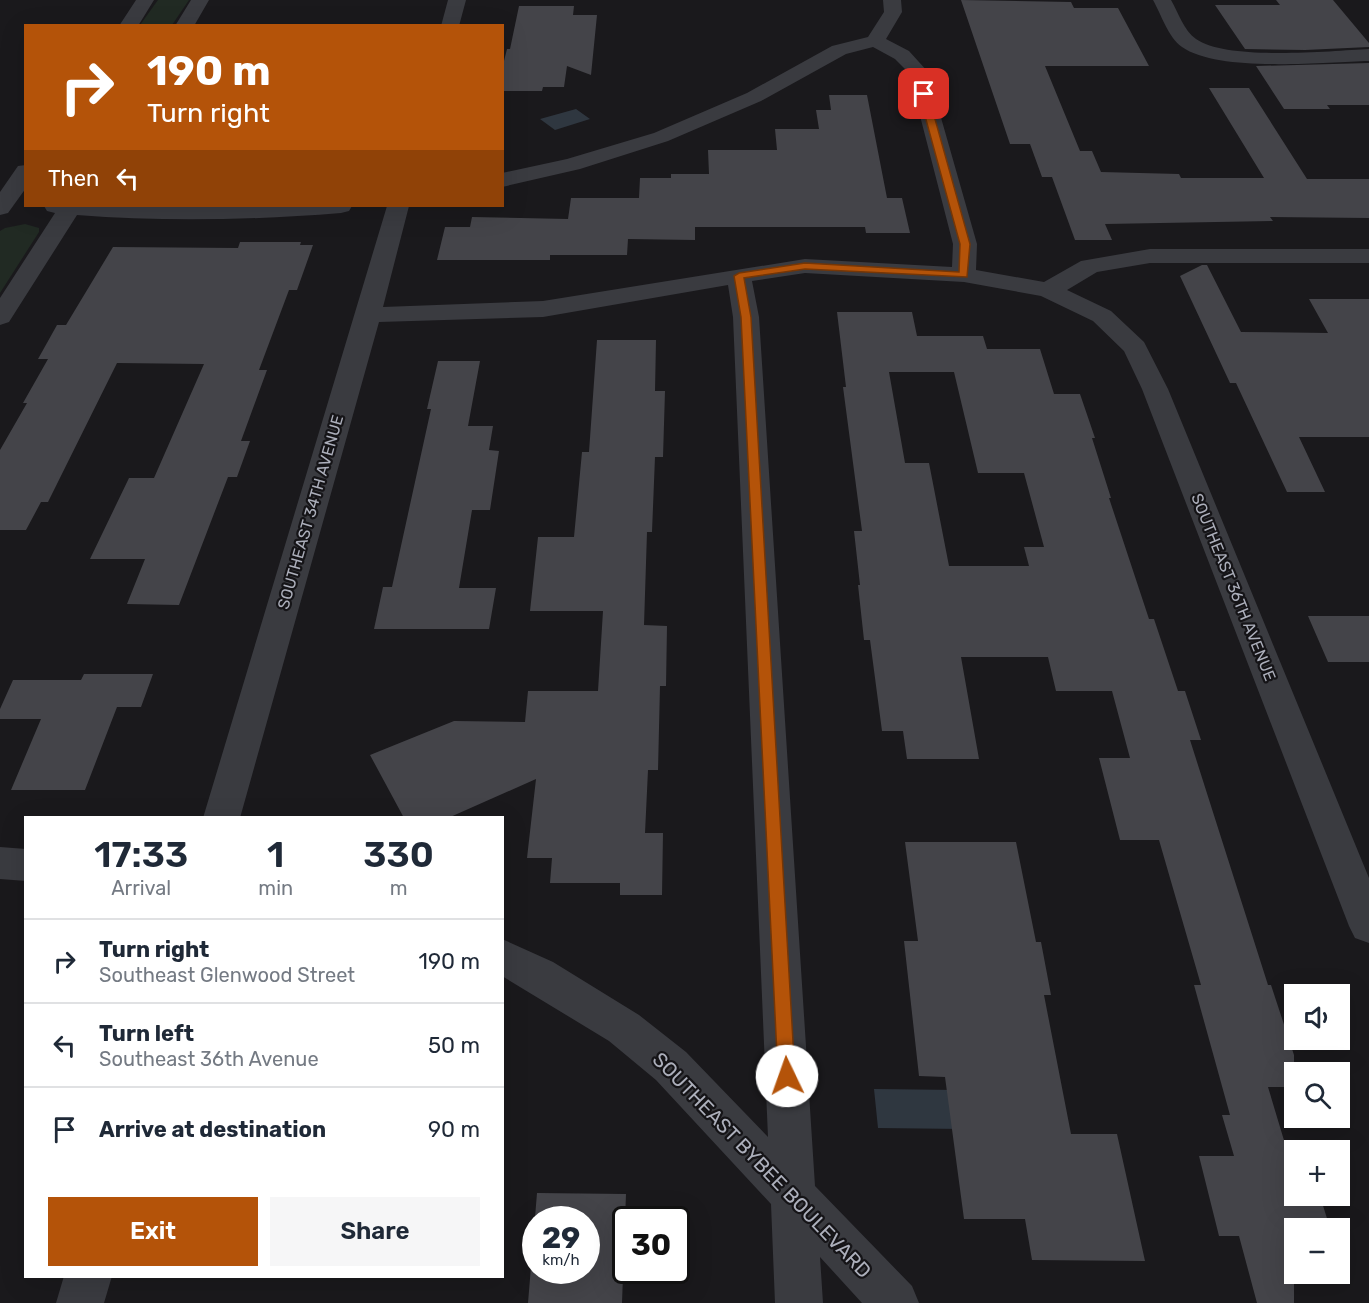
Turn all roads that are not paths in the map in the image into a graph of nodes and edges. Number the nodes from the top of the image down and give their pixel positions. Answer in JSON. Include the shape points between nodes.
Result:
{"nodes":[{"id":1,"x":146,"y":0,"type":"edge"},
{"id":2,"x":200,"y":0,"type":"edge"},
{"id":3,"x":457,"y":0,"type":"edge"},
{"id":4,"x":892,"y":0,"type":"edge"},
{"id":5,"x":1162,"y":0,"type":"edge"},
{"id":6,"x":129,"y":24,"type":"edge"},
{"id":7,"x":185,"y":24,"type":"edge"},
{"id":8,"x":451,"y":24,"type":"edge"},
{"id":9,"x":875,"y":41,"type":"junction"},
{"id":10,"x":1369,"y":55,"type":"edge"},
{"id":11,"x":24,"y":175,"type":"edge"},
{"id":12,"x":504,"y":180,"type":"edge"},
{"id":13,"x":8,"y":203,"type":"edge"},
{"id":14,"x":65,"y":207,"type":"edge"},
{"id":15,"x":77,"y":207,"type":"edge"},
{"id":16,"x":327,"y":207,"type":"edge"},
{"id":17,"x":398,"y":207,"type":"edge"},
{"id":18,"x":1369,"y":256,"type":"edge"},
{"id":19,"x":964,"y":275,"type":"junction"},
{"id":20,"x":739,"y":276,"type":"junction"},
{"id":21,"x":1048,"y":290,"type":"junction"},
{"id":22,"x":368,"y":315,"type":"junction"},
{"id":23,"x":0,"y":317,"type":"edge"},
{"id":24,"x":222,"y":816,"type":"edge"},
{"id":25,"x":0,"y":863,"type":"edge"},
{"id":26,"x":24,"y":865,"type":"edge"},
{"id":27,"x":1369,"y":926,"type":"edge"},
{"id":28,"x":504,"y":957,"type":"edge"},
{"id":29,"x":793,"y":1194,"type":"junction"},
{"id":30,"x":87,"y":1278,"type":"edge"},
{"id":31,"x":80,"y":1303,"type":"edge"},
{"id":32,"x":799,"y":1303,"type":"edge"},
{"id":33,"x":895,"y":1303,"type":"edge"}],
"edges":[{"from":1,"to":6,"type":"street"},
{"from":2,"to":7,"type":"street"},
{"from":3,"to":8,"type":"street"},
{"from":4,"to":9,"type":"street","via":[[893,12]]},
{"from":5,"to":10,"type":"street","via":[[1188,42],[1207,53]]},
{"from":9,"to":12,"type":"street","via":[[839,50],[707,120],[572,164]]},
{"from":9,"to":19,"type":"street","via":[[902,55],[918,72],[965,244]]},
{"from":11,"to":13,"type":"street"},
{"from":14,"to":23,"type":"street"},
{"from":15,"to":16,"type":"street","via":[[226,214]]},
{"from":17,"to":22,"type":"street","name":"SOUTHEAST 34TH AVENUE"},
{"from":18,"to":21,"type":"street","via":[[1150,256],[1090,266]]},
{"from":19,"to":20,"type":"street","name":"SOUTHEAST 36TH AVENUE","via":[[805,266]]},
{"from":19,"to":21,"type":"street","name":"SOUTHEAST 36TH AVENUE"},
{"from":20,"to":22,"type":"street","name":"SOUTHEAST 36TH AVENUE","via":[[543,309]]},
{"from":20,"to":29,"type":"street","via":[[746,317]]},
{"from":21,"to":27,"type":"street","name":"SOUTHEAST 36TH AVENUE","via":[[1102,316],[1135,348],[1155,389]]},
{"from":22,"to":24,"type":"street","name":"SOUTHEAST 34TH AVENUE"},
{"from":25,"to":26,"type":"street"},
{"from":28,"to":29,"type":"street","name":"SOUTHEAST BYBEE BOULEVARD","via":[[624,1028],[663,1060]]},
{"from":29,"to":32,"type":"street"},
{"from":29,"to":33,"type":"street","name":"SOUTHEAST BYBEE BOULEVARD"},
{"from":30,"to":31,"type":"street"}]}
